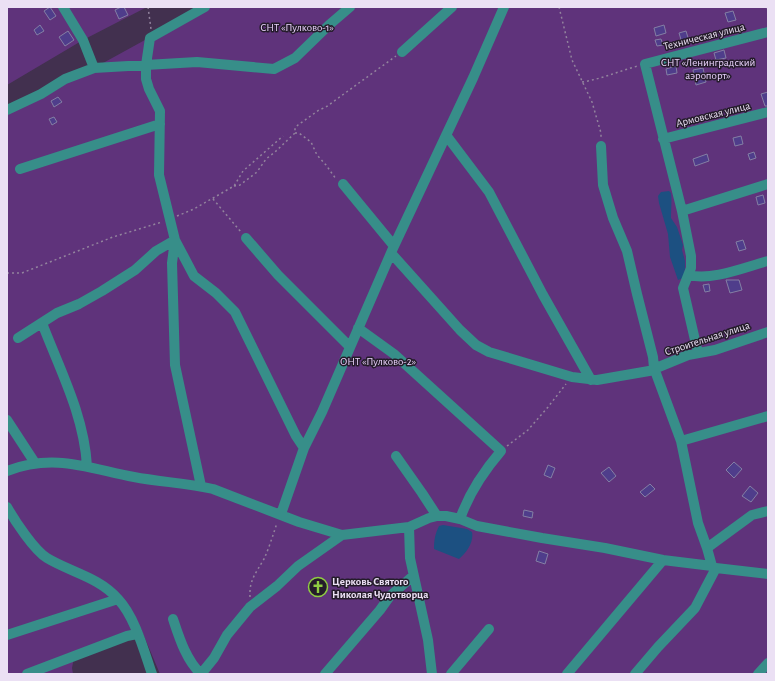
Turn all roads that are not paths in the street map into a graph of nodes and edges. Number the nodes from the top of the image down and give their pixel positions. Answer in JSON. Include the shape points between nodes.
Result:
{"nodes":[{"id":1,"x":63,"y":7,"type":"edge"},
{"id":2,"x":205,"y":7,"type":"edge"},
{"id":3,"x":350,"y":7,"type":"edge"},
{"id":4,"x":452,"y":7,"type":"edge"},
{"id":5,"x":504,"y":7,"type":"edge"},
{"id":6,"x":768,"y":32,"type":"edge"},
{"id":7,"x":402,"y":52,"type":"road end"},
{"id":8,"x":146,"y":65,"type":"junction"},
{"id":9,"x":94,"y":68,"type":"junction"},
{"id":10,"x":7,"y":110,"type":"edge"},
{"id":11,"x":768,"y":112,"type":"edge"},
{"id":12,"x":160,"y":124,"type":"junction"},
{"id":13,"x":446,"y":135,"type":"junction"},
{"id":14,"x":663,"y":139,"type":"junction"},
{"id":15,"x":602,"y":146,"type":"road end"},
{"id":16,"x":20,"y":169,"type":"dead end"},
{"id":17,"x":342,"y":184,"type":"road end"},
{"id":18,"x":768,"y":184,"type":"edge"},
{"id":19,"x":682,"y":211,"type":"junction"},
{"id":20,"x":246,"y":238,"type":"road end"},
{"id":21,"x":175,"y":240,"type":"junction"},
{"id":22,"x":392,"y":250,"type":"junction"},
{"id":23,"x":768,"y":261,"type":"edge"},
{"id":24,"x":689,"y":275,"type":"junction"},
{"id":25,"x":42,"y":323,"type":"junction"},
{"id":26,"x":358,"y":328,"type":"junction"},
{"id":27,"x":768,"y":332,"type":"edge"},
{"id":28,"x":18,"y":338,"type":"dead end"},
{"id":29,"x":350,"y":347,"type":"junction"},
{"id":30,"x":698,"y":353,"type":"junction"},
{"id":31,"x":654,"y":368,"type":"junction"},
{"id":32,"x":591,"y":380,"type":"junction"},
{"id":33,"x":768,"y":416,"type":"edge"},
{"id":34,"x":7,"y":420,"type":"edge"},
{"id":35,"x":681,"y":441,"type":"junction"},
{"id":36,"x":304,"y":448,"type":"junction"},
{"id":37,"x":396,"y":456,"type":"dead end"},
{"id":38,"x":35,"y":463,"type":"junction"},
{"id":39,"x":87,"y":466,"type":"junction"},
{"id":40,"x":7,"y":471,"type":"edge"},
{"id":41,"x":201,"y":486,"type":"junction"},
{"id":42,"x":768,"y":510,"type":"edge"},
{"id":43,"x":9,"y":514,"type":"edge"},
{"id":44,"x":281,"y":514,"type":"junction"},
{"id":45,"x":437,"y":516,"type":"junction"},
{"id":46,"x":460,"y":519,"type":"junction"},
{"id":47,"x":408,"y":527,"type":"junction"},
{"id":48,"x":342,"y":535,"type":"junction"},
{"id":49,"x":707,"y":548,"type":"junction"},
{"id":50,"x":663,"y":560,"type":"junction"},
{"id":51,"x":714,"y":567,"type":"junction"},
{"id":52,"x":768,"y":574,"type":"edge"},
{"id":53,"x":413,"y":576,"type":"junction"},
{"id":54,"x":118,"y":598,"type":"junction"},
{"id":55,"x":173,"y":619,"type":"dead end"},
{"id":56,"x":489,"y":629,"type":"dead end"},
{"id":57,"x":137,"y":634,"type":"junction"},
{"id":58,"x":7,"y":635,"type":"edge"},
{"id":59,"x":768,"y":664,"type":"edge"},
{"id":60,"x":27,"y":674,"type":"edge"},
{"id":61,"x":152,"y":674,"type":"edge"},
{"id":62,"x":201,"y":674,"type":"edge"},
{"id":63,"x":325,"y":674,"type":"edge"},
{"id":64,"x":432,"y":674,"type":"edge"},
{"id":65,"x":451,"y":674,"type":"edge"},
{"id":66,"x":567,"y":674,"type":"edge"},
{"id":67,"x":635,"y":674,"type":"edge"},
{"id":68,"x":758,"y":674,"type":"edge"}],
"edges":[{"from":1,"to":9,"type":"street","via":[[83,40]]},
{"from":2,"to":8,"type":"street","via":[[150,38]]},
{"from":3,"to":8,"type":"street","via":[[295,58],[274,69],[197,62]]},
{"from":4,"to":7,"type":"street"},
{"from":5,"to":13,"type":"street"},
{"from":6,"to":14,"type":"street","name":"Техническая улица","via":[[645,64]]},
{"from":8,"to":9,"type":"street"},
{"from":8,"to":12,"type":"street","via":[[146,79],[160,111]]},
{"from":9,"to":10,"type":"street","via":[[65,79]]},
{"from":11,"to":14,"type":"street","name":"Армовская улица"},
{"from":12,"to":16,"type":"street"},
{"from":12,"to":21,"type":"street","via":[[159,175]]},
{"from":13,"to":22,"type":"street"},
{"from":13,"to":32,"type":"street","via":[[490,192],[543,295]]},
{"from":14,"to":19,"type":"street"},
{"from":15,"to":31,"type":"street","via":[[603,185],[627,251],[654,357]]},
{"from":17,"to":22,"type":"street","name":"Строительная улица"},
{"from":18,"to":19,"type":"street"},
{"from":19,"to":24,"type":"street","via":[[691,256]]},
{"from":20,"to":29,"type":"street","via":[[278,275]]},
{"from":21,"to":25,"type":"street","via":[[102,291]]},
{"from":21,"to":36,"type":"street","via":[[194,276],[235,312]]},
{"from":21,"to":41,"type":"street","via":[[172,263],[175,365]]},
{"from":22,"to":26,"type":"street"},
{"from":22,"to":32,"type":"street","name":"Строительная улица","via":[[460,330],[476,344],[489,352],[572,377]]},
{"from":23,"to":24,"type":"street","via":[[710,277]]},
{"from":24,"to":30,"type":"street","via":[[683,288]]},
{"from":25,"to":28,"type":"street"},
{"from":25,"to":39,"type":"street","via":[[75,406],[86,448]]},
{"from":26,"to":29,"type":"street"},
{"from":26,"to":46,"type":"street","via":[[394,354],[501,451],[473,488]]},
{"from":27,"to":30,"type":"street","name":"Строительная улица","via":[[715,350]]},
{"from":29,"to":36,"type":"street"},
{"from":30,"to":31,"type":"street","name":"Строительная улица"},
{"from":31,"to":32,"type":"street","name":"Строительная улица","via":[[649,371]]},
{"from":31,"to":35,"type":"street"},
{"from":33,"to":35,"type":"street"},
{"from":34,"to":38,"type":"street"},
{"from":35,"to":49,"type":"street","via":[[698,523]]},
{"from":36,"to":44,"type":"street"},
{"from":37,"to":45,"type":"street"},
{"from":38,"to":39,"type":"street"},
{"from":38,"to":40,"type":"street"},
{"from":39,"to":41,"type":"street","via":[[133,477]]},
{"from":41,"to":44,"type":"street"},
{"from":42,"to":49,"type":"street","via":[[752,515]]},
{"from":43,"to":54,"type":"street","via":[[34,547],[46,558],[85,575],[103,585]]},
{"from":44,"to":48,"type":"street"},
{"from":45,"to":46,"type":"street"},
{"from":45,"to":47,"type":"street"},
{"from":46,"to":50,"type":"street","via":[[484,527]]},
{"from":47,"to":48,"type":"street"},
{"from":47,"to":53,"type":"street"},
{"from":48,"to":62,"type":"street","via":[[298,566],[250,607],[226,635],[214,658]]},
{"from":49,"to":51,"type":"street"},
{"from":50,"to":51,"type":"street"},
{"from":50,"to":66,"type":"street"},
{"from":51,"to":52,"type":"street"},
{"from":51,"to":67,"type":"street","via":[[695,608]]},
{"from":53,"to":63,"type":"street","via":[[390,596]]},
{"from":53,"to":64,"type":"street","via":[[428,640]]},
{"from":54,"to":57,"type":"street"},
{"from":54,"to":58,"type":"street"},
{"from":55,"to":62,"type":"street","via":[[182,644],[195,669]]},
{"from":56,"to":65,"type":"street"},
{"from":57,"to":60,"type":"street"},
{"from":57,"to":61,"type":"street"},
{"from":59,"to":68,"type":"street"}]}
